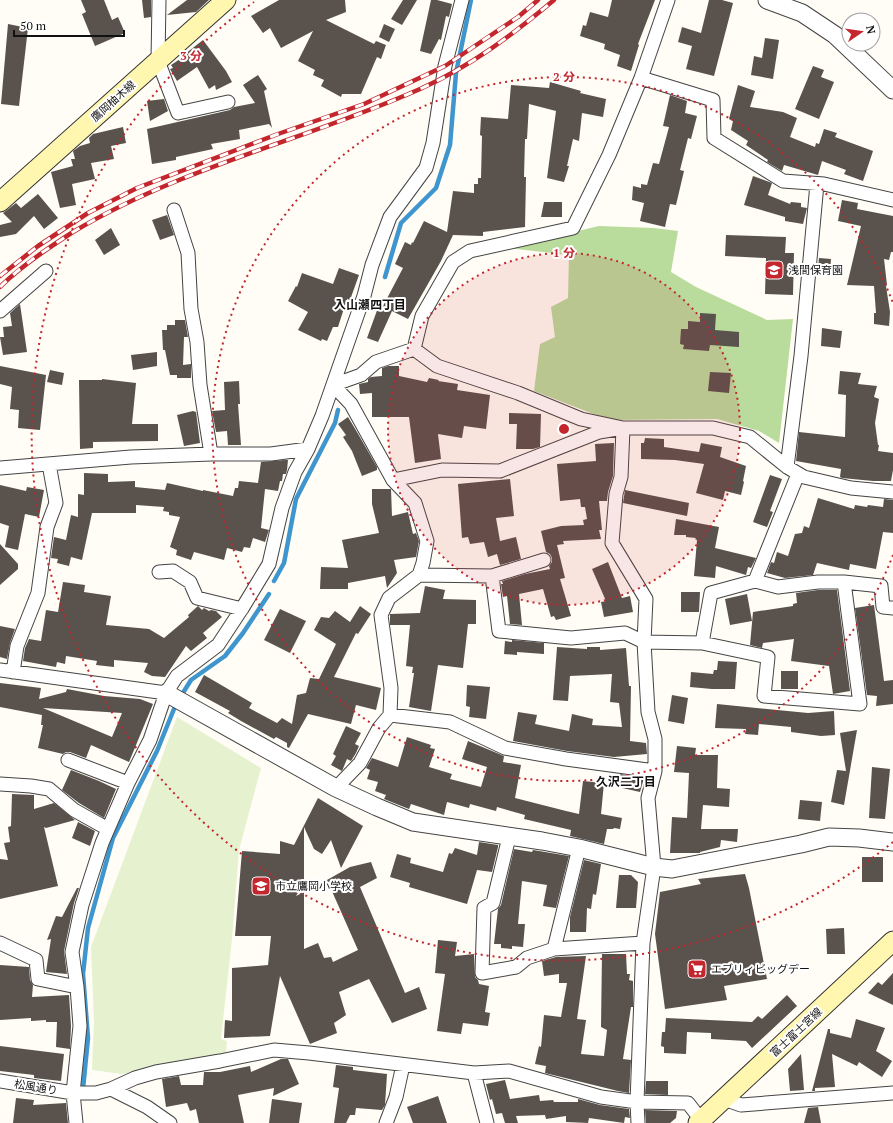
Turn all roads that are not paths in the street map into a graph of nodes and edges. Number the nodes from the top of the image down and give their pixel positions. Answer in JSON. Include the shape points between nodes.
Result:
{"nodes":[{"id":1,"x":159,"y":0,"type":"edge"},
{"id":2,"x":226,"y":0,"type":"edge"},
{"id":3,"x":462,"y":0,"type":"edge"},
{"id":4,"x":668,"y":0,"type":"edge"},
{"id":5,"x":767,"y":0,"type":"edge"},
{"id":6,"x":158,"y":61,"type":"junction"},
{"id":7,"x":641,"y":78,"type":"junction"},
{"id":8,"x":893,"y":90,"type":"edge"},
{"id":9,"x":228,"y":102,"type":"dead end"},
{"id":10,"x":817,"y":184,"type":"junction"},
{"id":11,"x":893,"y":200,"type":"edge"},
{"id":12,"x":0,"y":202,"type":"edge"},
{"id":13,"x":174,"y":210,"type":"dead end"},
{"id":14,"x":46,"y":271,"type":"dead end"},
{"id":15,"x":0,"y":311,"type":"edge"},
{"id":16,"x":414,"y":349,"type":"junction"},
{"id":17,"x":333,"y":385,"type":"junction"},
{"id":18,"x":623,"y":428,"type":"junction"},
{"id":19,"x":308,"y":449,"type":"junction"},
{"id":20,"x":211,"y":454,"type":"junction"},
{"id":21,"x":49,"y":464,"type":"junction"},
{"id":22,"x":787,"y":467,"type":"junction"},
{"id":23,"x":0,"y":468,"type":"edge"},
{"id":24,"x":798,"y":474,"type":"junction"},
{"id":25,"x":394,"y":480,"type":"junction"},
{"id":26,"x":893,"y":492,"type":"edge"},
{"id":27,"x":544,"y":560,"type":"dead end"},
{"id":28,"x":159,"y":572,"type":"dead end"},
{"id":29,"x":418,"y":575,"type":"junction"},
{"id":30,"x":492,"y":576,"type":"junction"},
{"id":31,"x":755,"y":581,"type":"junction"},
{"id":32,"x":844,"y":582,"type":"junction"},
{"id":33,"x":893,"y":608,"type":"edge"},
{"id":34,"x":242,"y":609,"type":"junction"},
{"id":35,"x":644,"y":642,"type":"junction"},
{"id":36,"x":702,"y":643,"type":"junction"},
{"id":37,"x":6,"y":671,"type":"edge"},
{"id":38,"x":168,"y":694,"type":"junction"},
{"id":39,"x":390,"y":715,"type":"junction"},
{"id":40,"x":68,"y":760,"type":"dead end"},
{"id":41,"x":655,"y":771,"type":"junction"},
{"id":42,"x":128,"y":783,"type":"junction"},
{"id":43,"x":0,"y":784,"type":"edge"},
{"id":44,"x":336,"y":788,"type":"junction"},
{"id":45,"x":108,"y":829,"type":"junction"},
{"id":46,"x":509,"y":836,"type":"junction"},
{"id":47,"x":893,"y":842,"type":"edge"},
{"id":48,"x":579,"y":848,"type":"junction"},
{"id":49,"x":654,"y":867,"type":"junction"},
{"id":50,"x":893,"y":941,"type":"edge"},
{"id":51,"x":0,"y":942,"type":"edge"},
{"id":52,"x":643,"y":943,"type":"junction"},
{"id":53,"x":554,"y":949,"type":"junction"},
{"id":54,"x":78,"y":987,"type":"junction"},
{"id":55,"x":403,"y":1065,"type":"junction"},
{"id":56,"x":474,"y":1073,"type":"junction"},
{"id":57,"x":0,"y":1081,"type":"edge"},
{"id":58,"x":111,"y":1089,"type":"junction"},
{"id":59,"x":75,"y":1093,"type":"junction"},
{"id":60,"x":893,"y":1093,"type":"edge"},
{"id":61,"x":724,"y":1099,"type":"junction"},
{"id":62,"x":637,"y":1102,"type":"junction"},
{"id":63,"x":700,"y":1122,"type":"edge"},
{"id":64,"x":76,"y":1123,"type":"edge"},
{"id":65,"x":170,"y":1123,"type":"edge"},
{"id":66,"x":386,"y":1123,"type":"edge"},
{"id":67,"x":487,"y":1123,"type":"edge"},
{"id":68,"x":638,"y":1123,"type":"edge"}],
"edges":[{"from":1,"to":6,"type":"street"},
{"from":2,"to":6,"type":"main road","name":"鷹岡柚木線"},
{"from":3,"to":17,"type":"street","via":[[445,66],[433,143],[426,168],[390,217]]},
{"from":4,"to":7,"type":"street"},
{"from":5,"to":8,"type":"street","via":[[802,14],[835,35]]},
{"from":6,"to":9,"type":"street","via":[[178,113]]},
{"from":6,"to":12,"type":"main road","name":"鷹岡柚木線"},
{"from":7,"to":10,"type":"street","via":[[713,100],[714,138],[783,180]]},
{"from":7,"to":16,"type":"street","via":[[609,156],[573,228],[470,251],[453,262],[422,316]]},
{"from":10,"to":11,"type":"street"},
{"from":10,"to":22,"type":"street","via":[[801,356]]},
{"from":13,"to":20,"type":"street","via":[[188,253],[191,309]]},
{"from":14,"to":15,"type":"street"},
{"from":16,"to":17,"type":"street","via":[[376,362],[361,375]]},
{"from":16,"to":18,"type":"street","via":[[437,366],[518,393],[581,419]]},
{"from":17,"to":19,"type":"street"},
{"from":17,"to":25,"type":"street","via":[[351,404]]},
{"from":18,"to":22,"type":"street","via":[[713,428],[750,437]]},
{"from":18,"to":25,"type":"street","via":[[599,432],[500,471],[442,470]]},
{"from":18,"to":35,"type":"street","via":[[621,477],[616,494],[612,543],[646,599]]},
{"from":19,"to":20,"type":"street","via":[[271,454]]},
{"from":19,"to":34,"type":"street","via":[[295,472],[282,508],[269,564]]},
{"from":20,"to":21,"type":"street"},
{"from":21,"to":23,"type":"street"},
{"from":21,"to":37,"type":"street","via":[[56,503],[47,527],[38,593]]},
{"from":22,"to":24,"type":"street"},
{"from":24,"to":26,"type":"street","via":[[850,488]]},
{"from":24,"to":31,"type":"street"},
{"from":25,"to":29,"type":"street","via":[[415,503],[427,541]]},
{"from":27,"to":30,"type":"street"},
{"from":28,"to":34,"type":"street","via":[[173,572],[190,582],[197,598]]},
{"from":29,"to":30,"type":"street"},
{"from":29,"to":39,"type":"street","via":[[389,598],[380,615],[391,688]]},
{"from":30,"to":35,"type":"street","via":[[499,631],[571,638],[625,633]]},
{"from":31,"to":32,"type":"street","via":[[778,587]]},
{"from":31,"to":36,"type":"street","via":[[711,593]]},
{"from":32,"to":33,"type":"street","via":[[881,586],[883,607]]},
{"from":32,"to":36,"type":"street","via":[[860,704],[764,696],[768,657]]},
{"from":34,"to":38,"type":"street","via":[[218,644],[177,676]]},
{"from":35,"to":36,"type":"street"},
{"from":35,"to":41,"type":"street","via":[[648,712],[655,739]]},
{"from":37,"to":38,"type":"street"},
{"from":38,"to":42,"type":"street","via":[[150,740]]},
{"from":38,"to":44,"type":"street"},
{"from":39,"to":41,"type":"street","via":[[450,722],[505,748]]},
{"from":39,"to":44,"type":"street","via":[[379,728],[360,763]]},
{"from":40,"to":42,"type":"street"},
{"from":41,"to":49,"type":"street","via":[[648,798]]},
{"from":42,"to":45,"type":"street"},
{"from":43,"to":45,"type":"street","via":[[49,789],[74,810]]},
{"from":44,"to":46,"type":"street","via":[[413,822]]},
{"from":45,"to":54,"type":"street","via":[[82,905],[72,952]]},
{"from":46,"to":48,"type":"street"},
{"from":46,"to":53,"type":"street","via":[[493,903],[484,908],[482,974],[516,967],[527,958]]},
{"from":47,"to":49,"type":"street","via":[[829,837],[672,869]]},
{"from":48,"to":49,"type":"street"},
{"from":48,"to":53,"type":"street"},
{"from":49,"to":52,"type":"street"},
{"from":50,"to":61,"type":"main road","name":"富士富士宮線"},
{"from":51,"to":54,"type":"street","via":[[36,960],[38,979]]},
{"from":52,"to":53,"type":"street"},
{"from":52,"to":62,"type":"street"},
{"from":54,"to":59,"type":"street","via":[[80,1026]]},
{"from":55,"to":56,"type":"street","name":"松風通り"},
{"from":55,"to":58,"type":"street","name":"松風通り","via":[[309,1052],[274,1050],[156,1072]]},
{"from":55,"to":66,"type":"street","via":[[396,1098]]},
{"from":56,"to":62,"type":"street","name":"松風通り","via":[[508,1072],[601,1097]]},
{"from":56,"to":67,"type":"street"},
{"from":57,"to":59,"type":"street","name":"松風通り"},
{"from":58,"to":59,"type":"street","name":"松風通り","via":[[96,1093]]},
{"from":58,"to":65,"type":"street"},
{"from":59,"to":64,"type":"street"},
{"from":60,"to":61,"type":"street","via":[[741,1105]]},
{"from":61,"to":63,"type":"main road","name":"富士富士宮線"},
{"from":62,"to":63,"type":"street","name":"松風通り","via":[[688,1103]]},
{"from":62,"to":68,"type":"street"}]}
